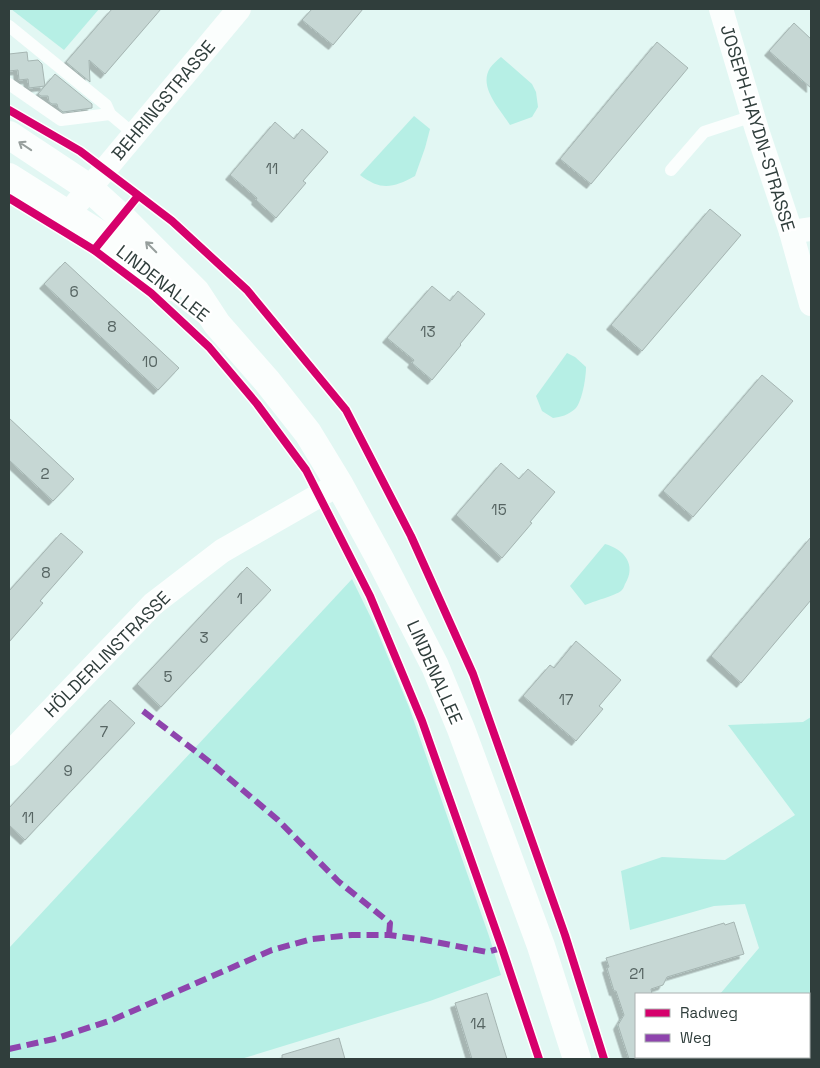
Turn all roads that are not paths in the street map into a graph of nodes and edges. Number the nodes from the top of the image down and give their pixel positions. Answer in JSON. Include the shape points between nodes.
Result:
{"nodes":[{"id":1,"x":239,"y":9,"type":"edge"},
{"id":2,"x":721,"y":9,"type":"edge"},
{"id":3,"x":9,"y":26,"type":"edge"},
{"id":4,"x":9,"y":84,"type":"edge"},
{"id":5,"x":110,"y":114,"type":"junction"},
{"id":6,"x":753,"y":116,"type":"junction"},
{"id":7,"x":134,"y":134,"type":"junction"},
{"id":8,"x":9,"y":135,"type":"edge"},
{"id":9,"x":671,"y":170,"type":"dead end"},
{"id":10,"x":9,"y":178,"type":"edge"},
{"id":11,"x":89,"y":188,"type":"junction"},
{"id":12,"x":67,"y":214,"type":"junction"},
{"id":13,"x":801,"y":230,"type":"edge"},
{"id":14,"x":811,"y":304,"type":"edge"},
{"id":15,"x":217,"y":324,"type":"junction"},
{"id":16,"x":339,"y":484,"type":"junction"},
{"id":17,"x":9,"y":754,"type":"edge"},
{"id":18,"x":577,"y":1059,"type":"edge"}],
"edges":[{"from":1,"to":7,"type":"street","name":"BEHRINGSTRASSE"},
{"from":2,"to":6,"type":"street","name":"JOSEPH-HAYDN-STRASSE"},
{"from":3,"to":5,"type":"lane","via":[[106,105]]},
{"from":4,"to":5,"type":"lane","via":[[61,120]]},
{"from":5,"to":7,"type":"lane"},
{"from":6,"to":9,"type":"lane","via":[[704,132]]},
{"from":6,"to":13,"type":"street","name":"JOSEPH-HAYDN-STRASSE"},
{"from":7,"to":11,"type":"street","name":"BEHRINGSTRASSE"},
{"from":11,"to":8,"type":"street","name":"LINDENALLEE","one_way":true},
{"from":10,"to":12,"type":"street","name":"LINDENALLEE"},
{"from":11,"to":12,"type":"street","name":"BEHRINGSTRASSE"},
{"from":15,"to":11,"type":"street","name":"LINDENALLEE","one_way":true,"via":[[196,292]]},
{"from":12,"to":15,"type":"street","name":"LINDENALLEE","via":[[104,237]]},
{"from":13,"to":14,"type":"street","name":"JOSEPH-HAYDN-STRASSE"},
{"from":15,"to":16,"type":"street","name":"LINDENALLEE","via":[[295,415]]},
{"from":16,"to":17,"type":"street","name":"HÖLDERLINSTRASSE","via":[[222,551],[153,604]]},
{"from":16,"to":18,"type":"street","name":"LINDENALLEE","via":[[435,666],[541,946]]}]}
